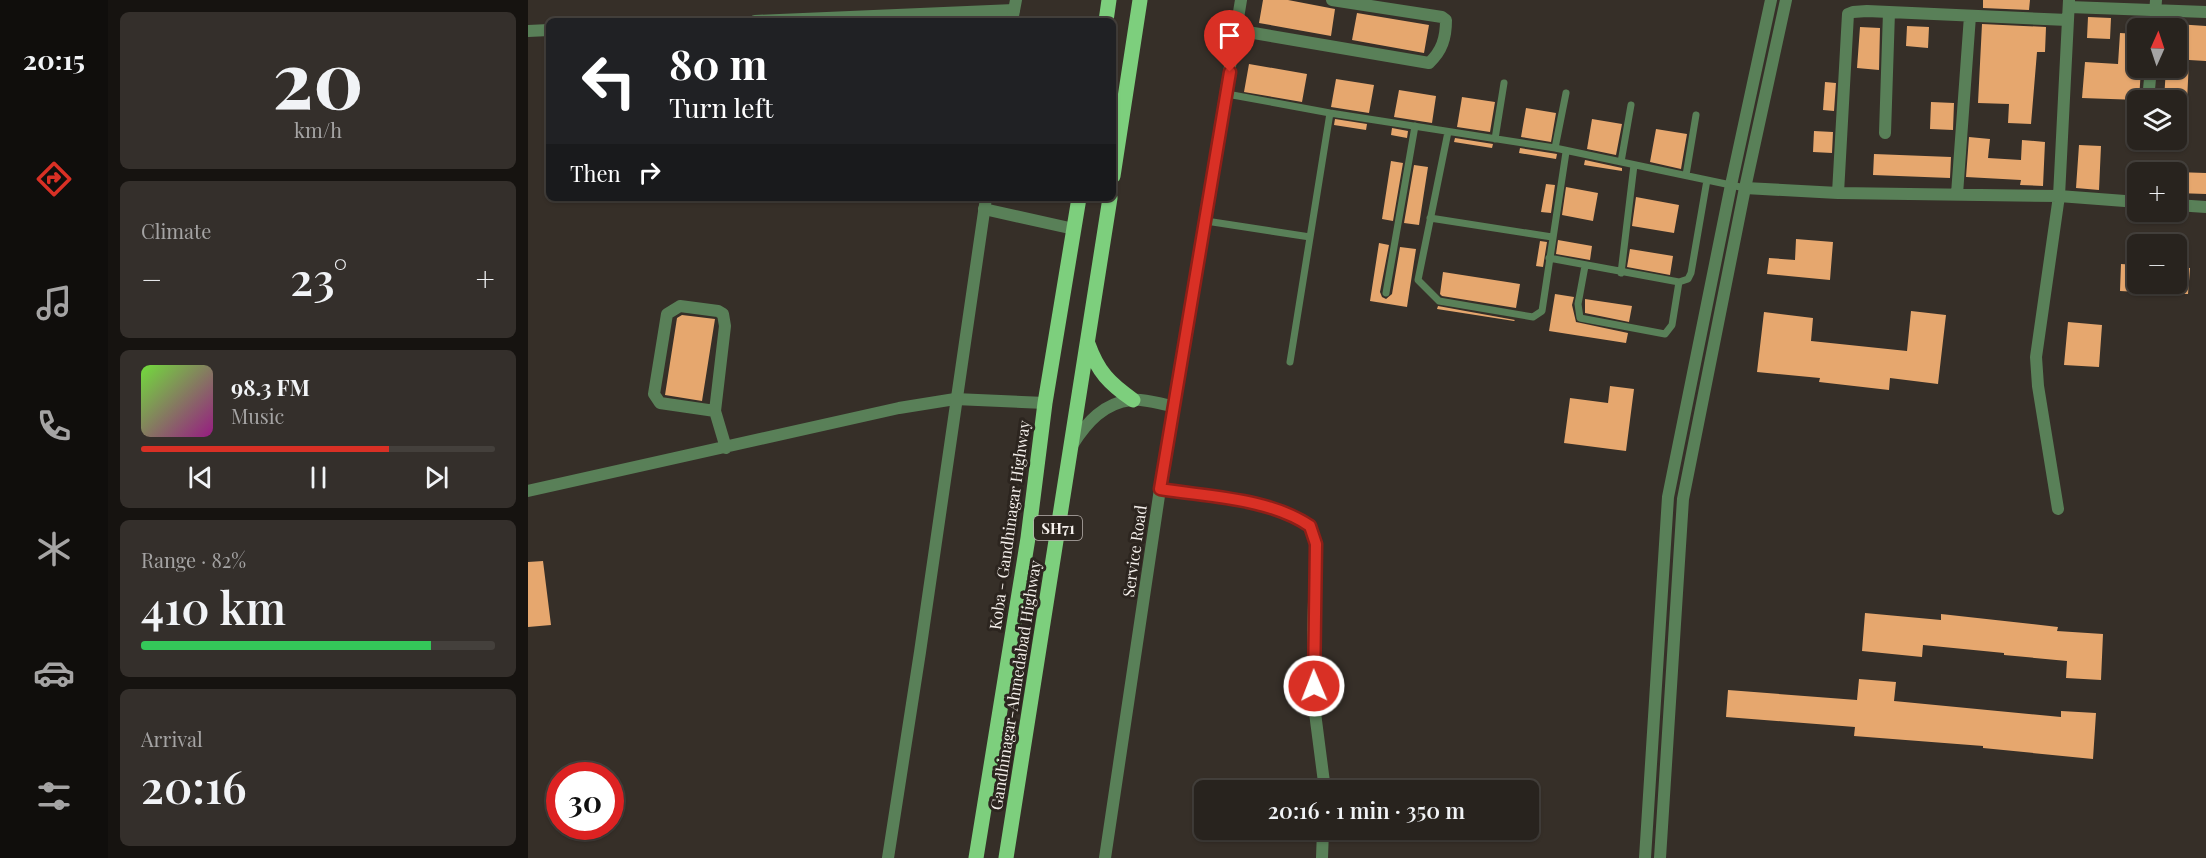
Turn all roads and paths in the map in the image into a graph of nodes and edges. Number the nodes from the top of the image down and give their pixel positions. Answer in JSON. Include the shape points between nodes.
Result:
{"nodes":[{"id":1,"x":925,"y":0,"type":"edge"},
{"id":2,"x":1109,"y":0,"type":"edge"},
{"id":3,"x":1140,"y":0,"type":"edge"},
{"id":4,"x":1241,"y":0,"type":"edge"},
{"id":5,"x":1332,"y":0,"type":"edge"},
{"id":6,"x":1771,"y":0,"type":"edge"},
{"id":7,"x":1786,"y":0,"type":"edge"},
{"id":8,"x":2069,"y":3,"type":"edge"},
{"id":9,"x":2155,"y":5,"type":"edge"},
{"id":10,"x":1014,"y":10,"type":"edge"},
{"id":11,"x":1889,"y":12,"type":"junction"},
{"id":12,"x":2206,"y":12,"type":"edge"},
{"id":13,"x":1970,"y":16,"type":"junction"},
{"id":14,"x":933,"y":17,"type":"edge"},
{"id":15,"x":888,"y":18,"type":"edge"},
{"id":16,"x":1106,"y":18,"type":"edge"},
{"id":17,"x":2068,"y":20,"type":"junction"},
{"id":18,"x":546,"y":30,"type":"edge"},
{"id":19,"x":1236,"y":30,"type":"junction"},
{"id":20,"x":528,"y":31,"type":"edge"},
{"id":21,"x":1504,"y":83,"type":"dead end"},
{"id":22,"x":1227,"y":93,"type":"junction"},
{"id":23,"x":1566,"y":93,"type":"dead end"},
{"id":24,"x":1631,"y":105,"type":"dead end"},
{"id":25,"x":1330,"y":113,"type":"junction"},
{"id":26,"x":1696,"y":115,"type":"dead end"},
{"id":27,"x":1415,"y":126,"type":"junction"},
{"id":28,"x":1448,"y":132,"type":"junction"},
{"id":29,"x":1885,"y":133,"type":"dead end"},
{"id":30,"x":1495,"y":139,"type":"junction"},
{"id":31,"x":1556,"y":148,"type":"junction"},
{"id":32,"x":1566,"y":152,"type":"junction"},
{"id":33,"x":1116,"y":156,"type":"edge"},
{"id":34,"x":1621,"y":162,"type":"junction"},
{"id":35,"x":1634,"y":165,"type":"junction"},
{"id":36,"x":1686,"y":175,"type":"junction"},
{"id":37,"x":1707,"y":180,"type":"junction"},
{"id":38,"x":1731,"y":185,"type":"junction"},
{"id":39,"x":1745,"y":188,"type":"junction"},
{"id":40,"x":1838,"y":193,"type":"junction"},
{"id":41,"x":1957,"y":194,"type":"junction"},
{"id":42,"x":2059,"y":196,"type":"junction"},
{"id":43,"x":1079,"y":201,"type":"edge"},
{"id":44,"x":1110,"y":201,"type":"edge"},
{"id":45,"x":2127,"y":201,"type":"edge"},
{"id":46,"x":985,"y":203,"type":"edge"},
{"id":47,"x":2187,"y":206,"type":"edge"},
{"id":48,"x":2206,"y":207,"type":"edge"},
{"id":49,"x":1430,"y":218,"type":"junction"},
{"id":50,"x":1206,"y":221,"type":"junction"},
{"id":51,"x":1074,"y":229,"type":"junction"},
{"id":52,"x":1310,"y":237,"type":"junction"},
{"id":53,"x":1552,"y":237,"type":"junction"},
{"id":54,"x":1550,"y":258,"type":"junction"},
{"id":55,"x":1585,"y":266,"type":"junction"},
{"id":56,"x":1621,"y":273,"type":"junction"},
{"id":57,"x":1679,"y":282,"type":"junction"},
{"id":58,"x":1386,"y":293,"type":"dead end"},
{"id":59,"x":1087,"y":342,"type":"junction"},
{"id":60,"x":1290,"y":362,"type":"dead end"},
{"id":61,"x":956,"y":399,"type":"junction"},
{"id":62,"x":1133,"y":399,"type":"junction"},
{"id":63,"x":1045,"y":403,"type":"junction"},
{"id":64,"x":1173,"y":406,"type":"junction"},
{"id":65,"x":715,"y":411,"type":"junction"},
{"id":66,"x":726,"y":448,"type":"junction"},
{"id":67,"x":1070,"y":449,"type":"junction"},
{"id":68,"x":1160,"y":489,"type":"junction"},
{"id":69,"x":528,"y":491,"type":"edge"},
{"id":70,"x":2058,"y":509,"type":"dead end"},
{"id":71,"x":1324,"y":780,"type":"edge"},
{"id":72,"x":1323,"y":840,"type":"edge"},
{"id":73,"x":888,"y":858,"type":"edge"},
{"id":74,"x":976,"y":858,"type":"edge"},
{"id":75,"x":1006,"y":858,"type":"edge"},
{"id":76,"x":1105,"y":858,"type":"edge"},
{"id":77,"x":1322,"y":858,"type":"edge"},
{"id":78,"x":1645,"y":858,"type":"edge"},
{"id":79,"x":1660,"y":858,"type":"edge"}],
"edges":[{"from":1,"to":14,"type":"street"},
{"from":2,"to":16,"type":"main road"},
{"from":3,"to":33,"type":"main road"},
{"from":4,"to":19,"type":"street","name":"Service Road"},
{"from":5,"to":19,"type":"street","via":[[1442,16],[1446,25],[1440,53],[1429,63]]},
{"from":6,"to":38,"type":"street"},
{"from":7,"to":39,"type":"street"},
{"from":8,"to":9,"type":"street"},
{"from":8,"to":17,"type":"street"},
{"from":9,"to":12,"type":"street"},
{"from":10,"to":14,"type":"street"},
{"from":11,"to":13,"type":"street"},
{"from":11,"to":29,"type":"street"},
{"from":11,"to":40,"type":"street","via":[[1848,14]]},
{"from":13,"to":17,"type":"street"},
{"from":13,"to":41,"type":"street"},
{"from":14,"to":15,"type":"street"},
{"from":17,"to":42,"type":"street"},
{"from":18,"to":20,"type":"street"},
{"from":19,"to":22,"type":"street","name":"Service Road"},
{"from":21,"to":30,"type":"lane"},
{"from":22,"to":25,"type":"lane"},
{"from":22,"to":50,"type":"street","name":"Service Road"},
{"from":23,"to":31,"type":"lane"},
{"from":24,"to":34,"type":"lane"},
{"from":25,"to":27,"type":"lane"},
{"from":25,"to":52,"type":"lane"},
{"from":26,"to":36,"type":"lane"},
{"from":27,"to":28,"type":"lane"},
{"from":27,"to":58,"type":"lane"},
{"from":28,"to":30,"type":"lane"},
{"from":28,"to":49,"type":"lane"},
{"from":30,"to":31,"type":"lane"},
{"from":31,"to":32,"type":"lane"},
{"from":32,"to":34,"type":"lane"},
{"from":32,"to":53,"type":"lane"},
{"from":34,"to":35,"type":"lane"},
{"from":35,"to":36,"type":"lane"},
{"from":35,"to":56,"type":"lane"},
{"from":36,"to":37,"type":"lane"},
{"from":37,"to":38,"type":"lane"},
{"from":37,"to":57,"type":"lane","via":[[1691,273]]},
{"from":38,"to":39,"type":"lane"},
{"from":38,"to":78,"type":"street","via":[[1668,497]]},
{"from":39,"to":40,"type":"street"},
{"from":39,"to":79,"type":"street","via":[[1683,499]]},
{"from":40,"to":41,"type":"street"},
{"from":41,"to":42,"type":"street"},
{"from":42,"to":45,"type":"street"},
{"from":42,"to":70,"type":"street","via":[[2036,357]]},
{"from":43,"to":51,"type":"main road","name":"Koba - Gandhinagar Highway","number":"SH71"},
{"from":44,"to":59,"type":"main road","name":"Gandhinagar-Ahmedabad Highway","number":"SH71"},
{"from":46,"to":51,"type":"street"},
{"from":46,"to":61,"type":"street"},
{"from":47,"to":48,"type":"street"},
{"from":49,"to":53,"type":"lane"},
{"from":49,"to":54,"type":"lane","via":[[1418,279],[1439,301],[1533,317],[1542,311]]},
{"from":50,"to":52,"type":"lane"},
{"from":50,"to":64,"type":"street","name":"Service Road"},
{"from":51,"to":63,"type":"main road","name":"Koba - Gandhinagar Highway","number":"SH71"},
{"from":52,"to":60,"type":"lane"},
{"from":53,"to":54,"type":"lane"},
{"from":54,"to":55,"type":"lane"},
{"from":55,"to":56,"type":"lane"},
{"from":55,"to":57,"type":"lane","via":[[1578,304],[1580,318],[1654,332],[1665,333],[1672,325]]},
{"from":56,"to":57,"type":"lane"},
{"from":59,"to":62,"type":"main road","via":[[1096,365],[1114,386]]},
{"from":59,"to":67,"type":"main road","name":"Gandhinagar-Ahmedabad Highway","number":"SH71"},
{"from":61,"to":63,"type":"street"},
{"from":61,"to":66,"type":"street","via":[[899,408]]},
{"from":61,"to":73,"type":"street"},
{"from":62,"to":64,"type":"street"},
{"from":62,"to":67,"type":"street","via":[[1100,412],[1086,424]]},
{"from":63,"to":74,"type":"main road","name":"Koba - Gandhinagar Highway","number":"SH71","via":[[1028,538]]},
{"from":64,"to":68,"type":"street","name":"Service Road"},
{"from":65,"to":65,"type":"street","via":[[723,314],[680,306],[667,314],[654,394],[660,403]]},
{"from":65,"to":66,"type":"street"},
{"from":66,"to":69,"type":"street"},
{"from":67,"to":75,"type":"main road","name":"Gandhinagar-Ahmedabad Highway","number":"SH71"},
{"from":68,"to":71,"type":"street","via":[[1272,507],[1310,526],[1316,544],[1314,705]]},
{"from":68,"to":76,"type":"street","name":"Service Road"},
{"from":72,"to":77,"type":"street"}]}
